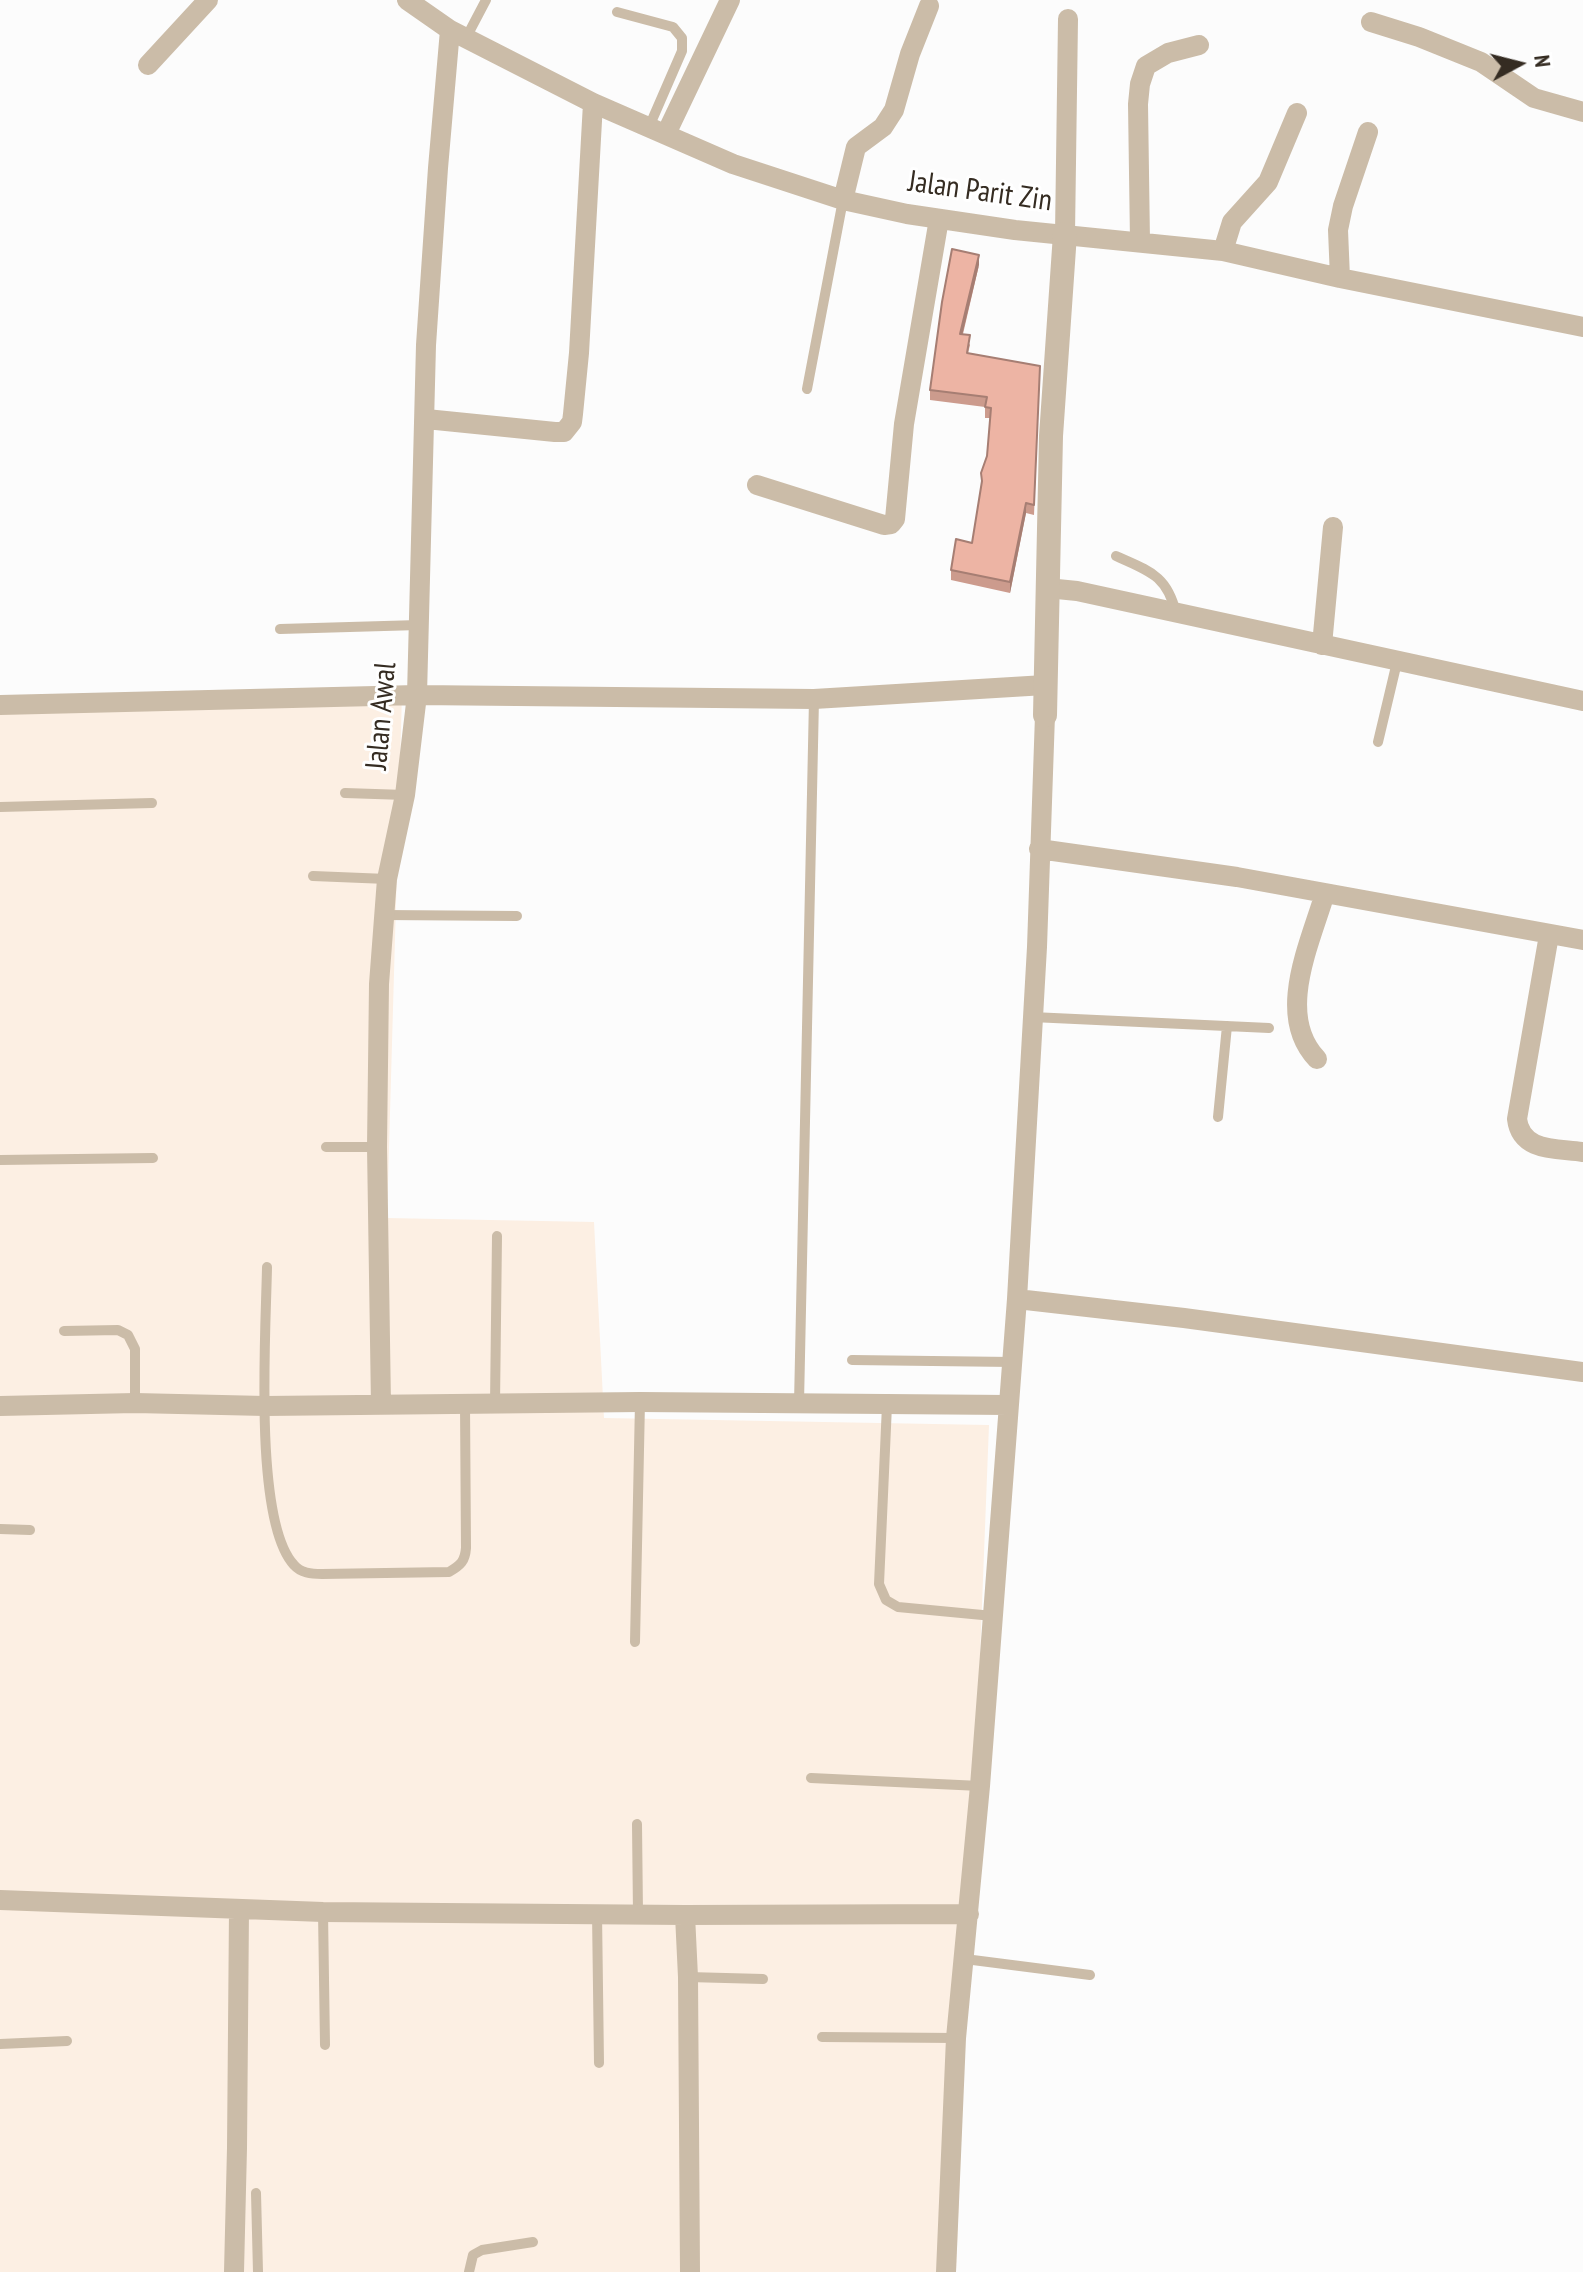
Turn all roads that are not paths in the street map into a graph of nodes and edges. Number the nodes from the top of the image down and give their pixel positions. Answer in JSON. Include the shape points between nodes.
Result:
{"nodes":[{"id":1,"x":208,"y":0,"type":"edge"},
{"id":2,"x":486,"y":0,"type":"edge"},
{"id":3,"x":730,"y":0,"type":"edge"},
{"id":4,"x":416,"y":2,"type":"edge"},
{"id":5,"x":929,"y":6,"type":"dead end"},
{"id":6,"x":617,"y":12,"type":"dead end"},
{"id":7,"x":1068,"y":19,"type":"dead end"},
{"id":8,"x":1371,"y":22,"type":"dead end"},
{"id":9,"x":458,"y":34,"type":"junction"},
{"id":10,"x":1199,"y":45,"type":"dead end"},
{"id":11,"x":148,"y":65,"type":"dead end"},
{"id":12,"x":593,"y":103,"type":"junction"},
{"id":13,"x":1583,"y":112,"type":"edge"},
{"id":14,"x":1297,"y":113,"type":"dead end"},
{"id":15,"x":658,"y":131,"type":"junction"},
{"id":16,"x":1368,"y":132,"type":"dead end"},
{"id":17,"x":843,"y":200,"type":"junction"},
{"id":18,"x":939,"y":219,"type":"junction"},
{"id":19,"x":1065,"y":234,"type":"junction"},
{"id":20,"x":1140,"y":241,"type":"junction"},
{"id":21,"x":1223,"y":251,"type":"junction"},
{"id":22,"x":1340,"y":278,"type":"junction"},
{"id":23,"x":1583,"y":327,"type":"edge"},
{"id":24,"x":807,"y":389,"type":"dead end"},
{"id":25,"x":426,"y":419,"type":"junction"},
{"id":26,"x":757,"y":485,"type":"dead end"},
{"id":27,"x":1333,"y":527,"type":"dead end"},
{"id":28,"x":1116,"y":556,"type":"dead end"},
{"id":29,"x":1063,"y":590,"type":"junction"},
{"id":30,"x":1176,"y":613,"type":"junction"},
{"id":31,"x":419,"y":625,"type":"junction"},
{"id":32,"x":280,"y":629,"type":"dead end"},
{"id":33,"x":1322,"y":645,"type":"junction"},
{"id":34,"x":1397,"y":662,"type":"junction"},
{"id":35,"x":417,"y":695,"type":"junction"},
{"id":36,"x":1583,"y":701,"type":"edge"},
{"id":37,"x":1045,"y":702,"type":"junction"},
{"id":38,"x":814,"y":703,"type":"junction"},
{"id":39,"x":0,"y":705,"type":"edge"},
{"id":40,"x":1378,"y":742,"type":"dead end"},
{"id":41,"x":345,"y":793,"type":"dead end"},
{"id":42,"x":405,"y":795,"type":"junction"},
{"id":43,"x":152,"y":803,"type":"dead end"},
{"id":44,"x":0,"y":807,"type":"edge"},
{"id":45,"x":1039,"y":849,"type":"junction"},
{"id":46,"x":313,"y":876,"type":"dead end"},
{"id":47,"x":387,"y":879,"type":"junction"},
{"id":48,"x":1325,"y":893,"type":"junction"},
{"id":49,"x":384,"y":915,"type":"junction"},
{"id":50,"x":517,"y":916,"type":"dead end"},
{"id":51,"x":1549,"y":935,"type":"junction"},
{"id":52,"x":1583,"y":940,"type":"edge"},
{"id":53,"x":1032,"y":1017,"type":"junction"},
{"id":54,"x":1227,"y":1026,"type":"junction"},
{"id":55,"x":1269,"y":1028,"type":"dead end"},
{"id":56,"x":1317,"y":1059,"type":"dead end"},
{"id":57,"x":1218,"y":1117,"type":"dead end"},
{"id":58,"x":326,"y":1147,"type":"dead end"},
{"id":59,"x":377,"y":1147,"type":"junction"},
{"id":60,"x":1583,"y":1152,"type":"edge"},
{"id":61,"x":153,"y":1158,"type":"dead end"},
{"id":62,"x":0,"y":1160,"type":"edge"},
{"id":63,"x":497,"y":1236,"type":"dead end"},
{"id":64,"x":267,"y":1267,"type":"dead end"},
{"id":65,"x":1017,"y":1299,"type":"junction"},
{"id":66,"x":64,"y":1331,"type":"dead end"},
{"id":67,"x":852,"y":1360,"type":"dead end"},
{"id":68,"x":1012,"y":1362,"type":"junction"},
{"id":69,"x":1583,"y":1372,"type":"edge"},
{"id":70,"x":640,"y":1402,"type":"junction"},
{"id":71,"x":135,"y":1403,"type":"junction"},
{"id":72,"x":799,"y":1403,"type":"junction"},
{"id":73,"x":495,"y":1404,"type":"junction"},
{"id":74,"x":381,"y":1405,"type":"junction"},
{"id":75,"x":465,"y":1405,"type":"junction"},
{"id":76,"x":887,"y":1405,"type":"junction"},
{"id":77,"x":1008,"y":1405,"type":"junction"},
{"id":78,"x":0,"y":1406,"type":"edge"},
{"id":79,"x":265,"y":1406,"type":"junction"},
{"id":80,"x":0,"y":1529,"type":"edge"},
{"id":81,"x":30,"y":1530,"type":"dead end"},
{"id":82,"x":994,"y":1616,"type":"junction"},
{"id":83,"x":635,"y":1642,"type":"dead end"},
{"id":84,"x":811,"y":1778,"type":"dead end"},
{"id":85,"x":980,"y":1786,"type":"junction"},
{"id":86,"x":637,"y":1824,"type":"dead end"},
{"id":87,"x":0,"y":1900,"type":"edge"},
{"id":88,"x":239,"y":1910,"type":"junction"},
{"id":89,"x":323,"y":1912,"type":"junction"},
{"id":90,"x":597,"y":1913,"type":"junction"},
{"id":91,"x":638,"y":1914,"type":"junction"},
{"id":92,"x":969,"y":1914,"type":"junction"},
{"id":93,"x":685,"y":1915,"type":"junction"},
{"id":94,"x":965,"y":1959,"type":"junction"},
{"id":95,"x":1090,"y":1975,"type":"dead end"},
{"id":96,"x":688,"y":1977,"type":"junction"},
{"id":97,"x":763,"y":1979,"type":"dead end"},
{"id":98,"x":822,"y":2037,"type":"dead end"},
{"id":99,"x":956,"y":2038,"type":"junction"},
{"id":100,"x":67,"y":2041,"type":"dead end"},
{"id":101,"x":0,"y":2044,"type":"edge"},
{"id":102,"x":325,"y":2045,"type":"dead end"},
{"id":103,"x":599,"y":2063,"type":"dead end"},
{"id":104,"x":256,"y":2193,"type":"dead end"},
{"id":105,"x":533,"y":2242,"type":"dead end"},
{"id":106,"x":234,"y":2272,"type":"edge"},
{"id":107,"x":258,"y":2272,"type":"edge"},
{"id":108,"x":469,"y":2272,"type":"edge"},
{"id":109,"x":690,"y":2272,"type":"edge"},
{"id":110,"x":946,"y":2272,"type":"edge"}],
"edges":[{"from":1,"to":11,"type":"street"},
{"from":2,"to":9,"type":"lane"},
{"from":3,"to":15,"type":"street"},
{"from":4,"to":9,"type":"street","name":"Jalan Parit Zin"},
{"from":5,"to":17,"type":"street","via":[[894,110],[883,127],[856,147]]},
{"from":6,"to":15,"type":"lane","via":[[673,27],[682,38]]},
{"from":7,"to":19,"type":"street"},
{"from":8,"to":13,"type":"street","via":[[1481,62],[1534,98]]},
{"from":9,"to":12,"type":"street","name":"Jalan Parit Zin"},
{"from":9,"to":25,"type":"street","name":"Jalan Awal","via":[[428,316]]},
{"from":10,"to":20,"type":"street","via":[[1146,66],[1140,84]]},
{"from":12,"to":15,"type":"street","name":"Jalan Parit Zin"},
{"from":12,"to":25,"type":"street","via":[[572,422],[564,432],[555,432]]},
{"from":14,"to":21,"type":"street","via":[[1268,182],[1232,222]]},
{"from":15,"to":17,"type":"street","name":"Jalan Parit Zin","via":[[733,164]]},
{"from":16,"to":22,"type":"street","via":[[1338,230]]},
{"from":17,"to":18,"type":"street","name":"Jalan Parit Zin"},
{"from":17,"to":24,"type":"lane"},
{"from":18,"to":19,"type":"street","name":"Jalan Parit Zin"},
{"from":18,"to":26,"type":"street","via":[[904,424],[895,519],[884,525]]},
{"from":19,"to":20,"type":"street","name":"Jalan Parit Zin"},
{"from":19,"to":29,"type":"street","via":[[1053,382]]},
{"from":20,"to":21,"type":"street","name":"Jalan Parit Zin"},
{"from":21,"to":22,"type":"street","name":"Jalan Parit Zin"},
{"from":22,"to":23,"type":"street","name":"Jalan Parit Zin"},
{"from":25,"to":31,"type":"street","name":"Jalan Awal"},
{"from":27,"to":33,"type":"street"},
{"from":28,"to":30,"type":"lane","via":[[1162,579]]},
{"from":29,"to":30,"type":"street"},
{"from":29,"to":37,"type":"street"},
{"from":30,"to":33,"type":"street"},
{"from":31,"to":32,"type":"lane"},
{"from":31,"to":35,"type":"street","name":"Jalan Awal"},
{"from":33,"to":34,"type":"street"},
{"from":34,"to":36,"type":"street"},
{"from":34,"to":40,"type":"lane"},
{"from":35,"to":38,"type":"street"},
{"from":35,"to":39,"type":"street"},
{"from":35,"to":42,"type":"street","name":"Jalan Awal"},
{"from":37,"to":38,"type":"street"},
{"from":37,"to":45,"type":"street"},
{"from":38,"to":72,"type":"lane"},
{"from":41,"to":42,"type":"lane"},
{"from":42,"to":47,"type":"street","name":"Jalan Awal"},
{"from":43,"to":44,"type":"lane"},
{"from":45,"to":48,"type":"street"},
{"from":45,"to":53,"type":"street"},
{"from":46,"to":47,"type":"lane"},
{"from":47,"to":49,"type":"street","name":"Jalan Awal"},
{"from":48,"to":51,"type":"street"},
{"from":48,"to":56,"type":"street","via":[[1296,1006],[1298,1028]]},
{"from":49,"to":50,"type":"lane"},
{"from":49,"to":59,"type":"street","name":"Jalan Awal"},
{"from":51,"to":52,"type":"street"},
{"from":51,"to":60,"type":"street","via":[[1518,1131],[1531,1143]]},
{"from":53,"to":54,"type":"lane"},
{"from":53,"to":65,"type":"street"},
{"from":54,"to":55,"type":"lane"},
{"from":54,"to":57,"type":"lane"},
{"from":58,"to":59,"type":"lane"},
{"from":59,"to":74,"type":"street","name":"Jalan Awal"},
{"from":61,"to":62,"type":"lane"},
{"from":63,"to":73,"type":"lane"},
{"from":64,"to":79,"type":"lane"},
{"from":65,"to":68,"type":"street"},
{"from":65,"to":69,"type":"street"},
{"from":66,"to":71,"type":"lane","via":[[118,1330],[128,1335],[135,1349]]},
{"from":67,"to":68,"type":"lane"},
{"from":68,"to":77,"type":"street"},
{"from":70,"to":72,"type":"street"},
{"from":70,"to":73,"type":"street"},
{"from":70,"to":83,"type":"lane"},
{"from":71,"to":78,"type":"street"},
{"from":71,"to":79,"type":"street"},
{"from":72,"to":76,"type":"street"},
{"from":73,"to":75,"type":"street"},
{"from":74,"to":75,"type":"street"},
{"from":74,"to":79,"type":"street"},
{"from":75,"to":79,"type":"lane","via":[[466,1548],[460,1565],[449,1572],[322,1574],[294,1566],[279,1540],[266,1467]]},
{"from":76,"to":77,"type":"street"},
{"from":76,"to":82,"type":"lane","via":[[879,1584],[886,1600],[898,1607]]},
{"from":77,"to":82,"type":"street"},
{"from":80,"to":81,"type":"lane"},
{"from":82,"to":85,"type":"street"},
{"from":84,"to":85,"type":"lane"},
{"from":85,"to":92,"type":"street"},
{"from":86,"to":91,"type":"lane"},
{"from":87,"to":88,"type":"street"},
{"from":88,"to":89,"type":"street"},
{"from":88,"to":106,"type":"street"},
{"from":89,"to":90,"type":"street"},
{"from":89,"to":102,"type":"lane"},
{"from":90,"to":91,"type":"street"},
{"from":90,"to":103,"type":"lane"},
{"from":91,"to":93,"type":"street"},
{"from":92,"to":93,"type":"street"},
{"from":92,"to":94,"type":"street"},
{"from":93,"to":96,"type":"street"},
{"from":94,"to":95,"type":"lane"},
{"from":94,"to":99,"type":"street"},
{"from":96,"to":97,"type":"lane"},
{"from":96,"to":109,"type":"street"},
{"from":98,"to":99,"type":"lane"},
{"from":99,"to":110,"type":"street"},
{"from":100,"to":101,"type":"lane"},
{"from":104,"to":107,"type":"lane"},
{"from":105,"to":108,"type":"lane","via":[[482,2250],[473,2255]]}]}
